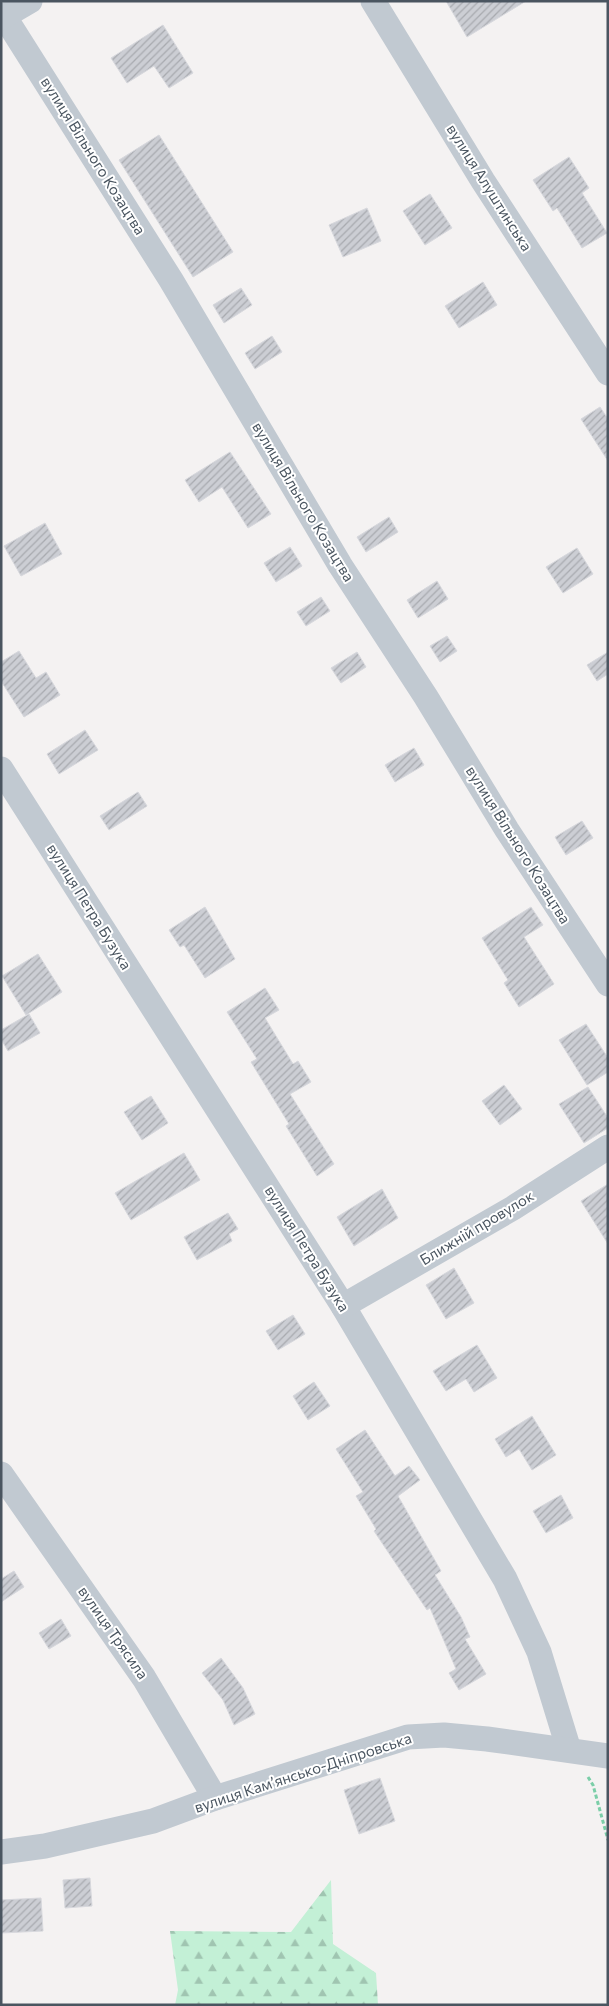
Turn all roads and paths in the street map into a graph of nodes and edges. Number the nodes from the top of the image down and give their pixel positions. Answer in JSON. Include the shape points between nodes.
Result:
{"nodes":[{"id":1,"x":30,"y":1,"type":"edge"},
{"id":2,"x":373,"y":1,"type":"edge"},
{"id":3,"x":3,"y":17,"type":"edge"},
{"id":4,"x":608,"y":373,"type":"edge"},
{"id":5,"x":1,"y":769,"type":"edge"},
{"id":6,"x":608,"y":984,"type":"edge"},
{"id":7,"x":608,"y":1147,"type":"edge"},
{"id":8,"x":343,"y":1306,"type":"junction"},
{"id":9,"x":1,"y":1474,"type":"edge"},
{"id":10,"x":569,"y":1750,"type":"junction"},
{"id":11,"x":608,"y":1756,"type":"edge"},
{"id":12,"x":215,"y":1798,"type":"junction"},
{"id":13,"x":608,"y":1840,"type":"edge"},
{"id":14,"x":1,"y":1852,"type":"edge"}],
"edges":[{"from":1,"to":3,"type":"street"},
{"from":2,"to":4,"type":"street","name":"вулиця Алуштинська"},
{"from":3,"to":6,"type":"street","name":"вулиця Вільного Козацтва","via":[[171,280],[340,565]]},
{"from":5,"to":8,"type":"street","name":"вулиця Петра Бузука"},
{"from":7,"to":8,"type":"street","name":"Ближній провулок","via":[[513,1208]]},
{"from":8,"to":10,"type":"street","name":"вулиця Петра Бузука","via":[[506,1579],[539,1652]]},
{"from":9,"to":12,"type":"street","name":"вулиця Трясила","via":[[144,1678]]},
{"from":10,"to":11,"type":"street","name":"вулиця Кам’янсько-Дніпровська"},
{"from":10,"to":12,"type":"street","name":"вулиця Кам’янсько-Дніпровська","via":[[444,1735],[408,1737]]},
{"from":10,"to":13,"type":"path","via":[[593,1785]]},
{"from":12,"to":14,"type":"street","name":"вулиця Кам’янсько-Дніпровська","via":[[153,1821],[64,1842]]}]}
